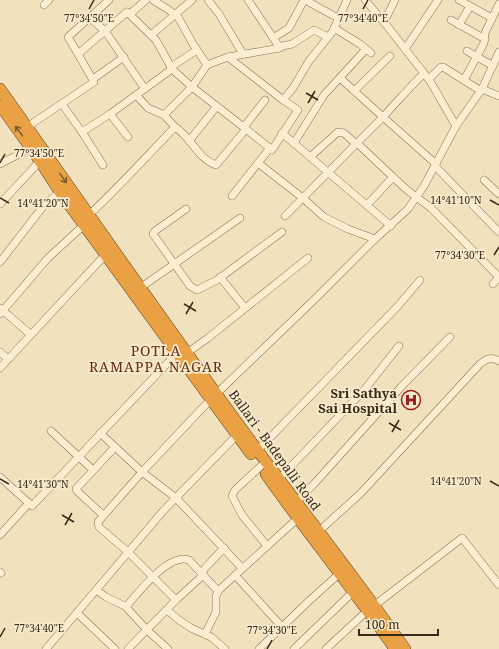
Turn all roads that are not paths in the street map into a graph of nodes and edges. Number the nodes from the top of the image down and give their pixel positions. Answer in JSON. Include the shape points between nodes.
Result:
{"nodes":[{"id":1,"x":109,"y":0,"type":"edge"},
{"id":2,"x":146,"y":0,"type":"edge"},
{"id":3,"x":153,"y":0,"type":"edge"},
{"id":4,"x":192,"y":0,"type":"edge"},
{"id":5,"x":208,"y":0,"type":"edge"},
{"id":6,"x":248,"y":0,"type":"edge"},
{"id":7,"x":305,"y":0,"type":"edge"},
{"id":8,"x":347,"y":0,"type":"edge"},
{"id":9,"x":365,"y":0,"type":"edge"},
{"id":10,"x":395,"y":0,"type":"edge"},
{"id":11,"x":438,"y":0,"type":"edge"},
{"id":12,"x":459,"y":0,"type":"edge"},
{"id":13,"x":499,"y":4,"type":"edge"},
{"id":14,"x":470,"y":6,"type":"junction"},
{"id":15,"x":130,"y":14,"type":"junction"},
{"id":16,"x":175,"y":15,"type":"junction"},
{"id":17,"x":90,"y":18,"type":"junction"},
{"id":18,"x":338,"y":18,"type":"junction"},
{"id":19,"x":492,"y":18,"type":"junction"},
{"id":20,"x":450,"y":20,"type":"dead end"},
{"id":21,"x":384,"y":22,"type":"junction"},
{"id":22,"x":458,"y":25,"type":"junction"},
{"id":23,"x":334,"y":28,"type":"junction"},
{"id":24,"x":105,"y":31,"type":"junction"},
{"id":25,"x":151,"y":35,"type":"junction"},
{"id":26,"x":328,"y":36,"type":"junction"},
{"id":27,"x":273,"y":38,"type":"junction"},
{"id":28,"x":485,"y":39,"type":"junction"},
{"id":29,"x":278,"y":47,"type":"junction"},
{"id":30,"x":405,"y":49,"type":"junction"},
{"id":31,"x":197,"y":50,"type":"junction"},
{"id":32,"x":467,"y":52,"type":"dead end"},
{"id":33,"x":499,"y":52,"type":"edge"},
{"id":34,"x":78,"y":54,"type":"junction"},
{"id":35,"x":243,"y":54,"type":"junction"},
{"id":36,"x":390,"y":56,"type":"dead end"},
{"id":37,"x":228,"y":57,"type":"junction"},
{"id":38,"x":476,"y":57,"type":"junction"},
{"id":39,"x":124,"y":58,"type":"junction"},
{"id":40,"x":207,"y":65,"type":"junction"},
{"id":41,"x":493,"y":66,"type":"junction"},
{"id":42,"x":171,"y":68,"type":"junction"},
{"id":43,"x":426,"y":76,"type":"junction"},
{"id":44,"x":340,"y":78,"type":"junction"},
{"id":45,"x":93,"y":79,"type":"junction"},
{"id":46,"x":464,"y":80,"type":"junction"},
{"id":47,"x":192,"y":86,"type":"junction"},
{"id":48,"x":0,"y":89,"type":"edge"},
{"id":49,"x":145,"y":89,"type":"junction"},
{"id":50,"x":482,"y":90,"type":"junction"},
{"id":51,"x":354,"y":91,"type":"junction"},
{"id":52,"x":136,"y":95,"type":"junction"},
{"id":53,"x":499,"y":96,"type":"edge"},
{"id":54,"x":264,"y":100,"type":"dead end"},
{"id":55,"x":283,"y":100,"type":"junction"},
{"id":56,"x":62,"y":104,"type":"junction"},
{"id":57,"x":0,"y":105,"type":"edge"},
{"id":58,"x":217,"y":106,"type":"junction"},
{"id":59,"x":110,"y":114,"type":"junction"},
{"id":60,"x":164,"y":115,"type":"junction"},
{"id":61,"x":383,"y":117,"type":"junction"},
{"id":62,"x":456,"y":126,"type":"junction"},
{"id":63,"x":27,"y":127,"type":"junction"},
{"id":64,"x":175,"y":127,"type":"junction"},
{"id":65,"x":245,"y":128,"type":"junction"},
{"id":66,"x":82,"y":132,"type":"junction"},
{"id":67,"x":282,"y":133,"type":"junction"},
{"id":68,"x":128,"y":138,"type":"dead end"},
{"id":69,"x":189,"y":141,"type":"junction"},
{"id":70,"x":294,"y":143,"type":"junction"},
{"id":71,"x":357,"y":144,"type":"junction"},
{"id":72,"x":31,"y":148,"type":"junction"},
{"id":73,"x":270,"y":148,"type":"junction"},
{"id":74,"x":310,"y":157,"type":"junction"},
{"id":75,"x":40,"y":161,"type":"junction"},
{"id":76,"x":258,"y":163,"type":"junction"},
{"id":77,"x":0,"y":164,"type":"edge"},
{"id":78,"x":103,"y":165,"type":"dead end"},
{"id":79,"x":435,"y":165,"type":"junction"},
{"id":80,"x":329,"y":172,"type":"junction"},
{"id":81,"x":393,"y":177,"type":"junction"},
{"id":82,"x":484,"y":180,"type":"dead end"},
{"id":83,"x":60,"y":192,"type":"junction"},
{"id":84,"x":499,"y":194,"type":"edge"},
{"id":85,"x":232,"y":196,"type":"dead end"},
{"id":86,"x":416,"y":196,"type":"junction"},
{"id":87,"x":304,"y":199,"type":"junction"},
{"id":88,"x":0,"y":204,"type":"edge"},
{"id":89,"x":367,"y":205,"type":"junction"},
{"id":90,"x":186,"y":209,"type":"dead end"},
{"id":91,"x":286,"y":216,"type":"dead end"},
{"id":92,"x":240,"y":218,"type":"dead end"},
{"id":93,"x":87,"y":220,"type":"junction"},
{"id":94,"x":391,"y":226,"type":"junction"},
{"id":95,"x":282,"y":232,"type":"dead end"},
{"id":96,"x":499,"y":232,"type":"edge"},
{"id":97,"x":375,"y":239,"type":"junction"},
{"id":98,"x":106,"y":254,"type":"junction"},
{"id":99,"x":308,"y":258,"type":"dead end"},
{"id":100,"x":0,"y":262,"type":"edge"},
{"id":101,"x":174,"y":264,"type":"junction"},
{"id":102,"x":220,"y":277,"type":"junction"},
{"id":103,"x":499,"y":277,"type":"edge"},
{"id":104,"x":420,"y":280,"type":"dead end"},
{"id":105,"x":493,"y":284,"type":"dead end"},
{"id":106,"x":140,"y":288,"type":"junction"},
{"id":107,"x":245,"y":308,"type":"junction"},
{"id":108,"x":1,"y":311,"type":"edge"},
{"id":109,"x":30,"y":334,"type":"junction"},
{"id":110,"x":450,"y":337,"type":"dead end"},
{"id":111,"x":399,"y":346,"type":"dead end"},
{"id":112,"x":0,"y":352,"type":"edge"},
{"id":113,"x":182,"y":353,"type":"junction"},
{"id":114,"x":8,"y":359,"type":"junction"},
{"id":115,"x":499,"y":361,"type":"edge"},
{"id":116,"x":0,"y":368,"type":"edge"},
{"id":117,"x":214,"y":396,"type":"junction"},
{"id":118,"x":51,"y":431,"type":"dead end"},
{"id":119,"x":100,"y":433,"type":"junction"},
{"id":120,"x":237,"y":436,"type":"junction"},
{"id":121,"x":114,"y":447,"type":"junction"},
{"id":122,"x":258,"y":451,"type":"junction"},
{"id":123,"x":78,"y":456,"type":"junction"},
{"id":124,"x":261,"y":466,"type":"junction"},
{"id":125,"x":93,"y":470,"type":"junction"},
{"id":126,"x":142,"y":472,"type":"junction"},
{"id":127,"x":0,"y":477,"type":"edge"},
{"id":128,"x":279,"y":479,"type":"junction"},
{"id":129,"x":176,"y":498,"type":"junction"},
{"id":130,"x":296,"y":502,"type":"junction"},
{"id":131,"x":29,"y":503,"type":"junction"},
{"id":132,"x":103,"y":515,"type":"junction"},
{"id":133,"x":298,"y":519,"type":"junction"},
{"id":134,"x":318,"y":532,"type":"junction"},
{"id":135,"x":0,"y":535,"type":"edge"},
{"id":136,"x":267,"y":546,"type":"junction"},
{"id":137,"x":224,"y":548,"type":"junction"},
{"id":138,"x":128,"y":552,"type":"junction"},
{"id":139,"x":242,"y":568,"type":"junction"},
{"id":140,"x":202,"y":574,"type":"junction"},
{"id":141,"x":340,"y":574,"type":"junction"},
{"id":142,"x":235,"y":575,"type":"junction"},
{"id":143,"x":153,"y":577,"type":"junction"},
{"id":144,"x":499,"y":585,"type":"edge"},
{"id":145,"x":96,"y":590,"type":"junction"},
{"id":146,"x":218,"y":591,"type":"junction"},
{"id":147,"x":354,"y":591,"type":"junction"},
{"id":148,"x":176,"y":600,"type":"junction"},
{"id":149,"x":126,"y":607,"type":"junction"},
{"id":150,"x":372,"y":608,"type":"junction"},
{"id":151,"x":167,"y":610,"type":"junction"},
{"id":152,"x":77,"y":613,"type":"junction"},
{"id":153,"x":282,"y":627,"type":"junction"},
{"id":154,"x":147,"y":630,"type":"junction"},
{"id":155,"x":205,"y":634,"type":"junction"},
{"id":156,"x":332,"y":643,"type":"junction"},
{"id":157,"x":46,"y":649,"type":"edge"},
{"id":158,"x":115,"y":649,"type":"edge"},
{"id":159,"x":128,"y":649,"type":"edge"},
{"id":160,"x":168,"y":649,"type":"edge"},
{"id":161,"x":225,"y":649,"type":"edge"},
{"id":162,"x":259,"y":649,"type":"edge"},
{"id":163,"x":294,"y":649,"type":"edge"},
{"id":164,"x":326,"y":649,"type":"edge"},
{"id":165,"x":338,"y":649,"type":"edge"},
{"id":166,"x":396,"y":649,"type":"edge"},
{"id":167,"x":405,"y":649,"type":"edge"}],
"edges":[{"from":1,"to":17,"type":"street"},
{"from":2,"to":15,"type":"street"},
{"from":3,"to":16,"type":"street"},
{"from":4,"to":16,"type":"street"},
{"from":5,"to":35,"type":"street"},
{"from":6,"to":27,"type":"street"},
{"from":7,"to":18,"type":"street"},
{"from":7,"to":27,"type":"street","via":[[289,29]]},
{"from":8,"to":18,"type":"street"},
{"from":9,"to":21,"type":"street"},
{"from":10,"to":21,"type":"street"},
{"from":11,"to":30,"type":"street"},
{"from":12,"to":14,"type":"street"},
{"from":13,"to":19,"type":"street"},
{"from":14,"to":19,"type":"street"},
{"from":14,"to":22,"type":"street"},
{"from":15,"to":24,"type":"street","via":[[127,12]]},
{"from":15,"to":25,"type":"street"},
{"from":16,"to":25,"type":"street"},
{"from":16,"to":31,"type":"street"},
{"from":17,"to":24,"type":"street"},
{"from":17,"to":34,"type":"street","via":[[68,38]]},
{"from":18,"to":23,"type":"street"},
{"from":19,"to":28,"type":"street"},
{"from":20,"to":22,"type":"street"},
{"from":21,"to":30,"type":"street"},
{"from":22,"to":28,"type":"street"},
{"from":23,"to":26,"type":"street"},
{"from":23,"to":44,"type":"street","via":[[368,51]]},
{"from":24,"to":34,"type":"street"},
{"from":24,"to":39,"type":"street"},
{"from":25,"to":42,"type":"street"},
{"from":26,"to":29,"type":"street","via":[[314,30],[292,44]]},
{"from":26,"to":55,"type":"street"},
{"from":27,"to":29,"type":"street"},
{"from":28,"to":38,"type":"street"},
{"from":29,"to":35,"type":"street","via":[[280,48]]},
{"from":30,"to":43,"type":"street"},
{"from":31,"to":40,"type":"street"},
{"from":31,"to":42,"type":"street"},
{"from":32,"to":38,"type":"street"},
{"from":33,"to":41,"type":"street"},
{"from":34,"to":45,"type":"street"},
{"from":35,"to":37,"type":"street"},
{"from":36,"to":51,"type":"street"},
{"from":37,"to":40,"type":"street"},
{"from":37,"to":55,"type":"street"},
{"from":38,"to":41,"type":"street"},
{"from":38,"to":46,"type":"street"},
{"from":39,"to":45,"type":"street"},
{"from":39,"to":49,"type":"street"},
{"from":40,"to":47,"type":"street"},
{"from":41,"to":50,"type":"street"},
{"from":42,"to":47,"type":"street"},
{"from":42,"to":49,"type":"street"},
{"from":43,"to":46,"type":"street","via":[[443,67]]},
{"from":43,"to":61,"type":"street","via":[[402,96]]},
{"from":43,"to":62,"type":"street"},
{"from":44,"to":51,"type":"street"},
{"from":44,"to":70,"type":"street","via":[[324,95]]},
{"from":45,"to":56,"type":"street","via":[[94,82]]},
{"from":46,"to":50,"type":"street"},
{"from":47,"to":58,"type":"street"},
{"from":47,"to":60,"type":"street"},
{"from":48,"to":63,"type":"highway","name":"Ballari - Badepalli Road"},
{"from":49,"to":52,"type":"street"},
{"from":50,"to":53,"type":"street"},
{"from":50,"to":62,"type":"street"},
{"from":51,"to":61,"type":"street"},
{"from":52,"to":59,"type":"street"},
{"from":52,"to":60,"type":"street","via":[[148,108]]},
{"from":54,"to":65,"type":"street"},
{"from":55,"to":67,"type":"street","via":[[298,110]]},
{"from":56,"to":63,"type":"street"},
{"from":56,"to":66,"type":"street"},
{"from":72,"to":57,"type":"highway","name":"Ballari - Badepalli Road","one_way":true},
{"from":58,"to":65,"type":"street"},
{"from":58,"to":69,"type":"street"},
{"from":59,"to":66,"type":"street"},
{"from":59,"to":68,"type":"street"},
{"from":60,"to":64,"type":"street"},
{"from":61,"to":71,"type":"street"},
{"from":61,"to":79,"type":"street"},
{"from":62,"to":79,"type":"street"},
{"from":63,"to":93,"type":"highway","name":"Ballari - Badepalli Road","one_way":true},
{"from":64,"to":69,"type":"street"},
{"from":64,"to":93,"type":"street"},
{"from":65,"to":69,"type":"street","via":[[216,164],[209,162]]},
{"from":65,"to":73,"type":"street"},
{"from":66,"to":78,"type":"street"},
{"from":67,"to":70,"type":"street"},
{"from":67,"to":73,"type":"street","via":[[272,150]]},
{"from":70,"to":74,"type":"street"},
{"from":71,"to":74,"type":"street","via":[[344,133],[338,132]]},
{"from":71,"to":80,"type":"street"},
{"from":71,"to":81,"type":"street"},
{"from":72,"to":75,"type":"highway","name":"Ballari - Badepalli Road"},
{"from":72,"to":77,"type":"street"},
{"from":73,"to":76,"type":"street"},
{"from":74,"to":80,"type":"street"},
{"from":75,"to":83,"type":"highway","name":"Ballari - Badepalli Road"},
{"from":75,"to":88,"type":"street"},
{"from":76,"to":85,"type":"street"},
{"from":76,"to":87,"type":"street"},
{"from":79,"to":86,"type":"street"},
{"from":79,"to":96,"type":"street"},
{"from":80,"to":87,"type":"street"},
{"from":80,"to":89,"type":"street"},
{"from":81,"to":86,"type":"street"},
{"from":81,"to":89,"type":"street"},
{"from":82,"to":84,"type":"street"},
{"from":83,"to":93,"type":"highway","name":"Ballari - Badepalli Road"},
{"from":83,"to":100,"type":"street","via":[[45,204]]},
{"from":86,"to":94,"type":"street","via":[[408,209]]},
{"from":86,"to":103,"type":"street","via":[[457,233]]},
{"from":87,"to":91,"type":"street"},
{"from":87,"to":97,"type":"street","via":[[324,217]]},
{"from":89,"to":94,"type":"street"},
{"from":90,"to":101,"type":"street","via":[[153,233]]},
{"from":92,"to":101,"type":"street"},
{"from":93,"to":98,"type":"highway","name":"Ballari - Badepalli Road"},
{"from":93,"to":106,"type":"highway","name":"Ballari - Badepalli Road"},
{"from":93,"to":108,"type":"street","via":[[48,258]]},
{"from":94,"to":97,"type":"street"},
{"from":95,"to":102,"type":"street"},
{"from":97,"to":117,"type":"street"},
{"from":98,"to":109,"type":"street"},
{"from":98,"to":113,"type":"highway","name":"Ballari - Badepalli Road"},
{"from":99,"to":107,"type":"street"},
{"from":101,"to":102,"type":"street","via":[[197,290]]},
{"from":101,"to":106,"type":"street"},
{"from":102,"to":107,"type":"street"},
{"from":103,"to":105,"type":"street"},
{"from":104,"to":122,"type":"street"},
{"from":106,"to":113,"type":"highway","name":"Ballari - Badepalli Road"},
{"from":107,"to":113,"type":"street"},
{"from":108,"to":109,"type":"street"},
{"from":109,"to":114,"type":"street"},
{"from":110,"to":130,"type":"street"},
{"from":111,"to":128,"type":"street","via":[[365,389]]},
{"from":112,"to":114,"type":"street"},
{"from":113,"to":117,"type":"highway","name":"Ballari - Badepalli Road"},
{"from":113,"to":119,"type":"street"},
{"from":114,"to":116,"type":"street"},
{"from":115,"to":134,"type":"street","via":[[489,358],[480,364],[361,493]]},
{"from":117,"to":120,"type":"highway","name":"Ballari - Badepalli Road"},
{"from":117,"to":122,"type":"highway","name":"Ballari - Badepalli Road"},
{"from":117,"to":126,"type":"street"},
{"from":118,"to":123,"type":"street"},
{"from":119,"to":121,"type":"street"},
{"from":119,"to":123,"type":"street"},
{"from":120,"to":124,"type":"highway","name":"Ballari - Badepalli Road"},
{"from":120,"to":129,"type":"street"},
{"from":121,"to":125,"type":"street"},
{"from":121,"to":126,"type":"street"},
{"from":122,"to":128,"type":"highway","name":"Ballari - Badepalli Road"},
{"from":123,"to":125,"type":"street"},
{"from":123,"to":131,"type":"street","via":[[32,506]]},
{"from":124,"to":133,"type":"highway","name":"Ballari - Badepalli Road"},
{"from":124,"to":136,"type":"street","via":[[235,490],[232,496],[242,515]]},
{"from":125,"to":132,"type":"street","via":[[76,490]]},
{"from":126,"to":129,"type":"street"},
{"from":126,"to":132,"type":"street"},
{"from":127,"to":131,"type":"street"},
{"from":128,"to":130,"type":"highway","name":"Ballari - Badepalli Road"},
{"from":129,"to":137,"type":"street"},
{"from":129,"to":138,"type":"street"},
{"from":130,"to":134,"type":"highway","name":"Ballari - Badepalli Road"},
{"from":131,"to":135,"type":"street"},
{"from":132,"to":138,"type":"street","via":[[98,522],[99,527]]},
{"from":133,"to":136,"type":"street"},
{"from":133,"to":141,"type":"highway","name":"Ballari - Badepalli Road"},
{"from":134,"to":150,"type":"highway","name":"Ballari - Badepalli Road"},
{"from":136,"to":139,"type":"street"},
{"from":137,"to":139,"type":"street"},
{"from":137,"to":140,"type":"street"},
{"from":138,"to":143,"type":"street"},
{"from":138,"to":145,"type":"street"},
{"from":139,"to":142,"type":"street"},
{"from":140,"to":143,"type":"street","via":[[186,558],[170,562]]},
{"from":140,"to":146,"type":"street"},
{"from":140,"to":148,"type":"street"},
{"from":141,"to":147,"type":"highway","name":"Ballari - Badepalli Road"},
{"from":141,"to":153,"type":"street"},
{"from":142,"to":146,"type":"street"},
{"from":142,"to":153,"type":"street"},
{"from":143,"to":148,"type":"street"},
{"from":143,"to":149,"type":"street"},
{"from":144,"to":150,"type":"street","via":[[462,538]]},
{"from":145,"to":149,"type":"street"},
{"from":145,"to":152,"type":"street"},
{"from":146,"to":155,"type":"street","via":[[216,612]]},
{"from":147,"to":150,"type":"highway","name":"Ballari - Badepalli Road"},
{"from":147,"to":163,"type":"street"},
{"from":148,"to":151,"type":"street"},
{"from":149,"to":154,"type":"street"},
{"from":150,"to":156,"type":"street"},
{"from":150,"to":166,"type":"highway","name":"Ballari - Badepalli Road"},
{"from":150,"to":167,"type":"highway","name":"Ballari - Badepalli Road"},
{"from":151,"to":154,"type":"street"},
{"from":151,"to":155,"type":"street","via":[[191,628]]},
{"from":152,"to":157,"type":"street"},
{"from":152,"to":158,"type":"street"},
{"from":153,"to":162,"type":"street"},
{"from":154,"to":159,"type":"street"},
{"from":154,"to":160,"type":"street"},
{"from":155,"to":161,"type":"street"},
{"from":156,"to":164,"type":"street"},
{"from":156,"to":165,"type":"street"}]}
